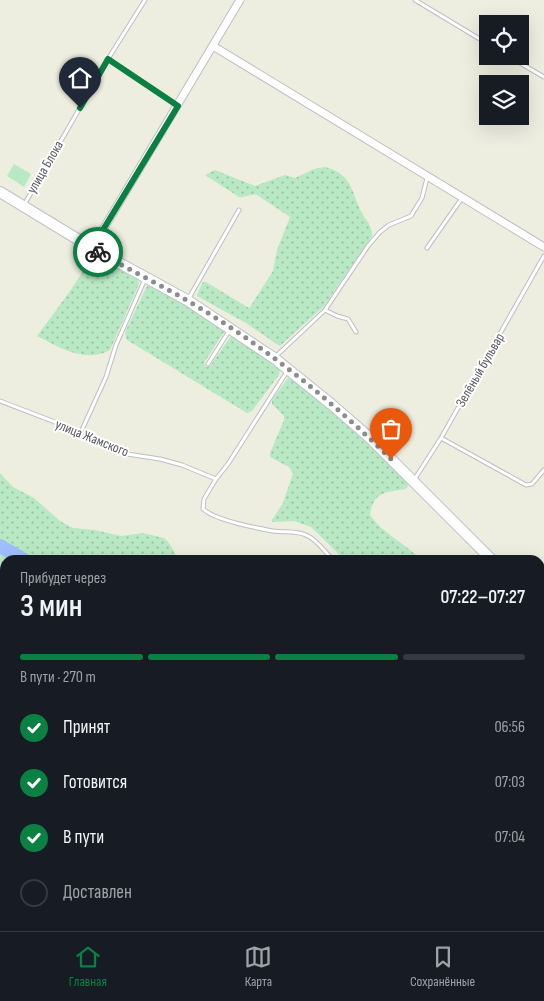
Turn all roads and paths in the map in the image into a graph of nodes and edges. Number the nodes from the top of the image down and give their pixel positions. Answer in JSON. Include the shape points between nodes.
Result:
{"nodes":[{"id":1,"x":145,"y":0,"type":"edge"},
{"id":2,"x":240,"y":0,"type":"edge"},
{"id":3,"x":415,"y":0,"type":"edge"},
{"id":4,"x":479,"y":39,"type":"edge"},
{"id":5,"x":213,"y":46,"type":"junction"},
{"id":6,"x":108,"y":59,"type":"junction"},
{"id":7,"x":523,"y":65,"type":"edge"},
{"id":8,"x":544,"y":77,"type":"edge"},
{"id":9,"x":178,"y":106,"type":"junction"},
{"id":10,"x":427,"y":177,"type":"junction"},
{"id":11,"x":0,"y":192,"type":"edge"},
{"id":12,"x":462,"y":198,"type":"junction"},
{"id":13,"x":23,"y":206,"type":"junction"},
{"id":14,"x":239,"y":210,"type":"dead end"},
{"id":15,"x":544,"y":247,"type":"edge"},
{"id":16,"x":92,"y":248,"type":"junction"},
{"id":17,"x":427,"y":248,"type":"dead end"},
{"id":18,"x":544,"y":256,"type":"edge"},
{"id":19,"x":145,"y":279,"type":"junction"},
{"id":20,"x":187,"y":300,"type":"junction"},
{"id":21,"x":325,"y":310,"type":"junction"},
{"id":22,"x":231,"y":328,"type":"junction"},
{"id":23,"x":356,"y":332,"type":"dead end"},
{"id":24,"x":274,"y":358,"type":"junction"},
{"id":25,"x":208,"y":364,"type":"dead end"},
{"id":26,"x":288,"y":369,"type":"junction"},
{"id":27,"x":0,"y":401,"type":"edge"},
{"id":28,"x":81,"y":432,"type":"junction"},
{"id":29,"x":441,"y":438,"type":"junction"},
{"id":30,"x":544,"y":470,"type":"edge"},
{"id":31,"x":216,"y":479,"type":"junction"},
{"id":32,"x":414,"y":481,"type":"junction"},
{"id":33,"x":328,"y":555,"type":"edge"},
{"id":34,"x":487,"y":555,"type":"edge"}],
"edges":[{"from":1,"to":6,"type":"lane","name":"улица Блока"},
{"from":2,"to":5,"type":"street"},
{"from":3,"to":4,"type":"lane"},
{"from":5,"to":9,"type":"street"},
{"from":5,"to":10,"type":"street"},
{"from":6,"to":9,"type":"lane"},
{"from":6,"to":13,"type":"lane","name":"улица Блока"},
{"from":7,"to":8,"type":"lane"},
{"from":9,"to":16,"type":"street"},
{"from":10,"to":12,"type":"street"},
{"from":10,"to":21,"type":"lane","via":[[422,198],[411,216],[380,232]]},
{"from":11,"to":13,"type":"main road"},
{"from":12,"to":15,"type":"street"},
{"from":12,"to":17,"type":"lane"},
{"from":13,"to":16,"type":"main road"},
{"from":14,"to":20,"type":"lane"},
{"from":16,"to":19,"type":"main road"},
{"from":18,"to":29,"type":"lane","name":"Зелёный бульвар"},
{"from":19,"to":20,"type":"main road"},
{"from":19,"to":28,"type":"lane"},
{"from":20,"to":22,"type":"main road"},
{"from":21,"to":23,"type":"lane","via":[[348,319]]},
{"from":21,"to":24,"type":"lane"},
{"from":22,"to":24,"type":"main road"},
{"from":22,"to":25,"type":"lane"},
{"from":24,"to":26,"type":"main road"},
{"from":26,"to":31,"type":"lane"},
{"from":26,"to":32,"type":"main road","via":[[339,410]]},
{"from":27,"to":28,"type":"lane","name":"улица Жамского"},
{"from":28,"to":31,"type":"lane","name":"улица Жамского","via":[[127,454],[182,464]]},
{"from":29,"to":30,"type":"lane","via":[[526,485],[532,484]]},
{"from":29,"to":32,"type":"lane","name":"Зелёный бульвар"},
{"from":31,"to":33,"type":"lane","via":[[204,499],[203,510],[208,514],[274,531],[295,531],[310,536]]},
{"from":32,"to":34,"type":"main road"}]}
